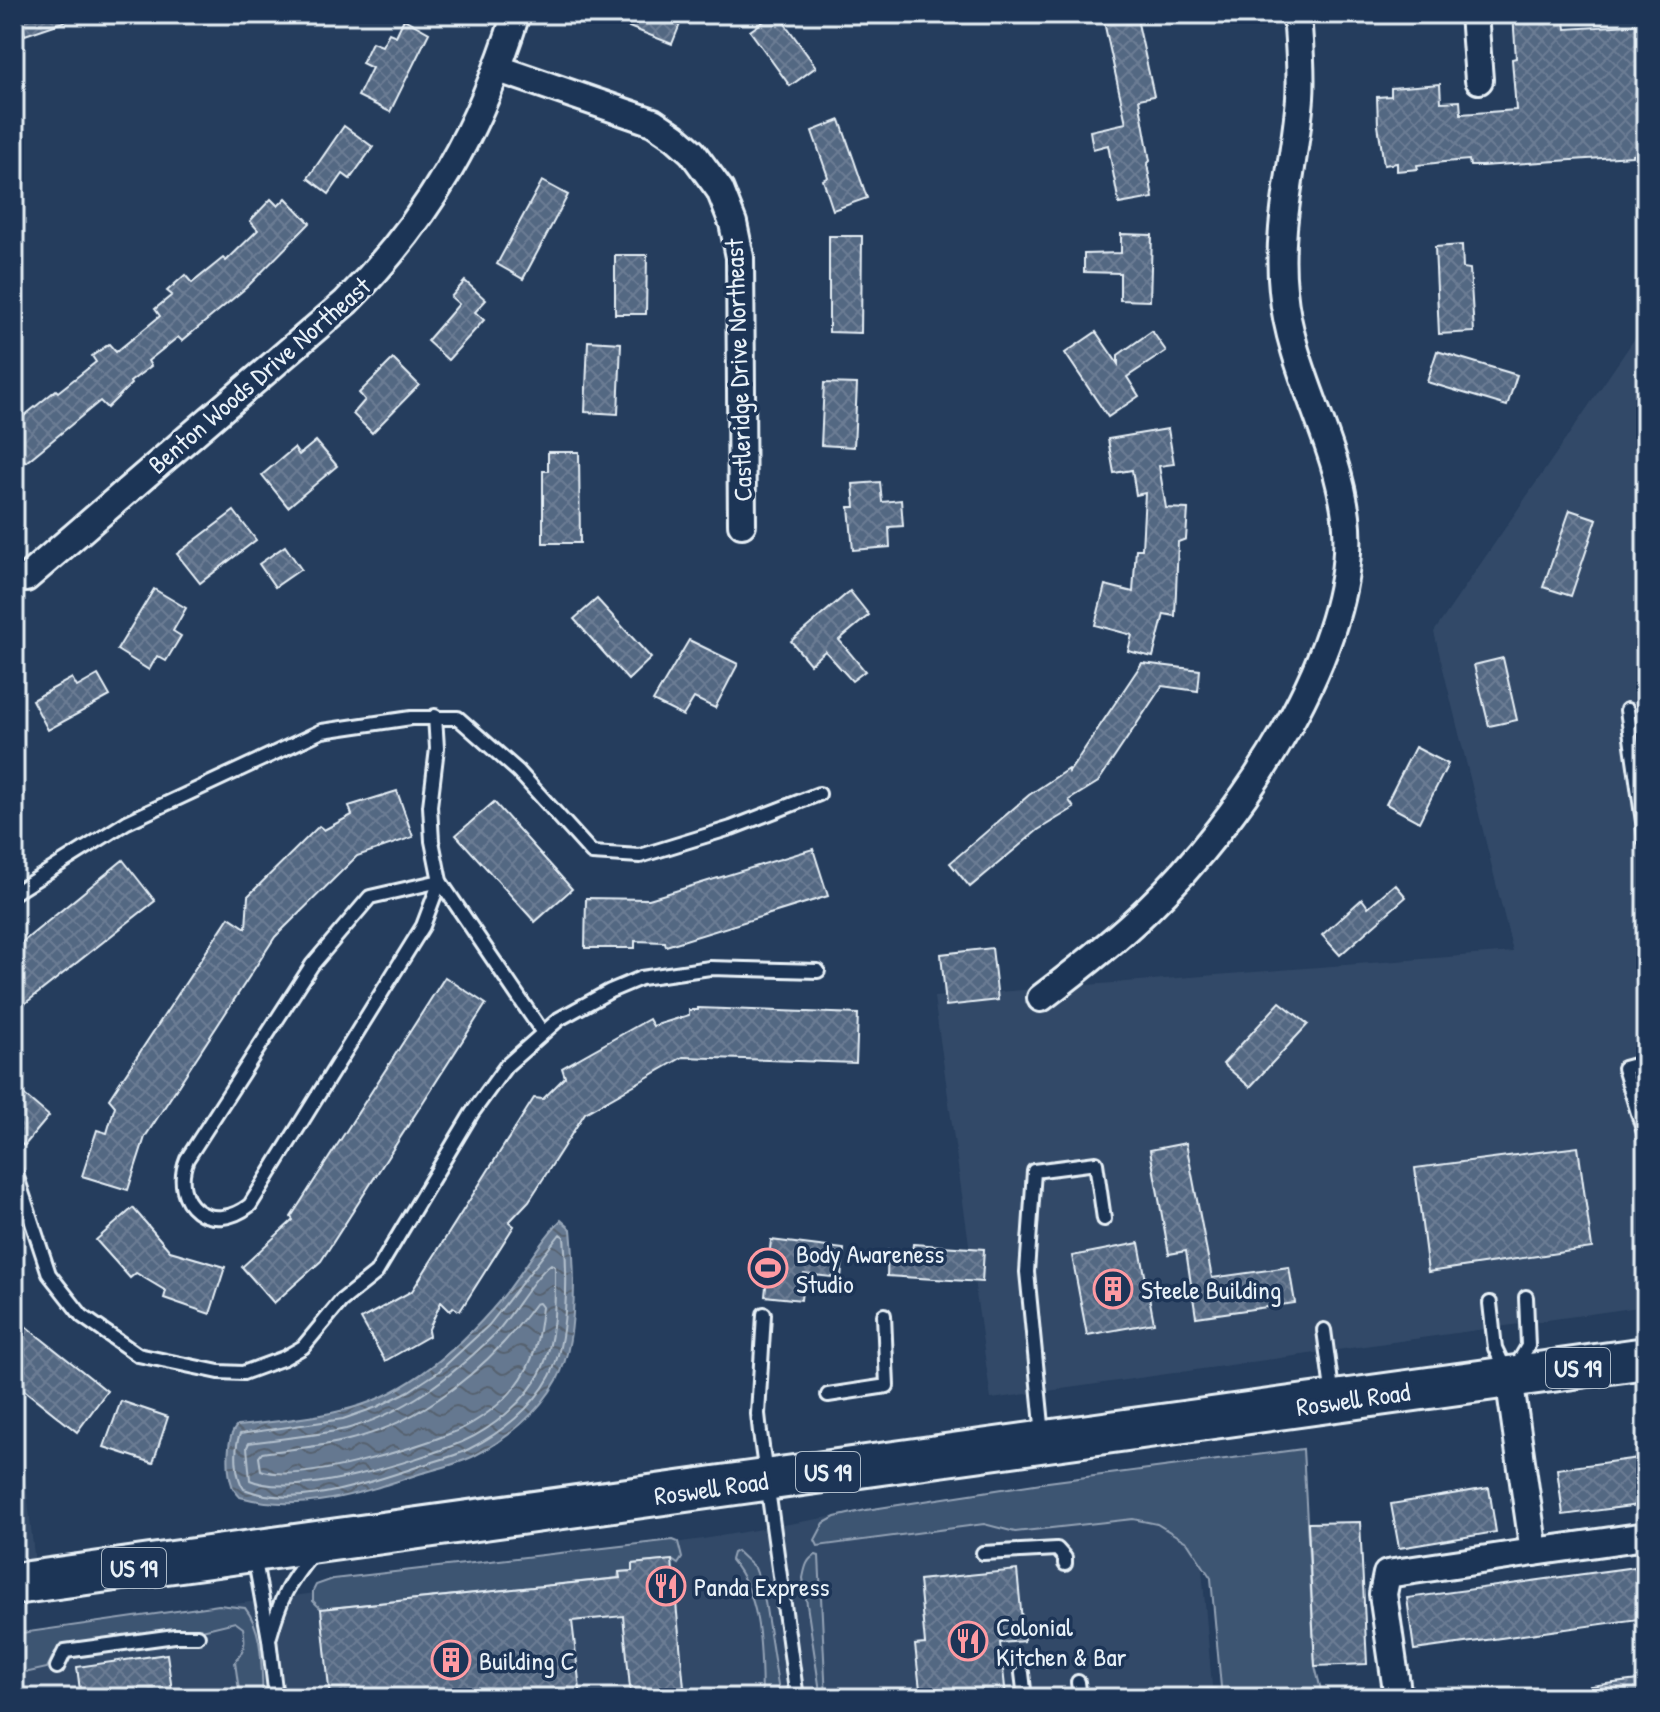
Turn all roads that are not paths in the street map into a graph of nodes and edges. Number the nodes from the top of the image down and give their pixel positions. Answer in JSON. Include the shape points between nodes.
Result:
{"nodes":[{"id":1,"x":516,"y":14,"type":"edge"},
{"id":2,"x":1297,"y":14,"type":"edge"},
{"id":3,"x":1474,"y":14,"type":"edge"},
{"id":4,"x":499,"y":69,"type":"junction"},
{"id":5,"x":1479,"y":80,"type":"dead end"},
{"id":6,"x":742,"y":524,"type":"dead end"},
{"id":7,"x":26,"y":578,"type":"dead end"},
{"id":8,"x":1627,"y":710,"type":"dead end"},
{"id":9,"x":435,"y":716,"type":"junction"},
{"id":10,"x":819,"y":794,"type":"dead end"},
{"id":11,"x":1646,"y":843,"type":"edge"},
{"id":12,"x":440,"y":881,"type":"junction"},
{"id":13,"x":14,"y":893,"type":"edge"},
{"id":14,"x":818,"y":971,"type":"dead end"},
{"id":15,"x":1041,"y":998,"type":"dead end"},
{"id":16,"x":543,"y":1033,"type":"junction"},
{"id":17,"x":1646,"y":1062,"type":"edge"},
{"id":18,"x":1646,"y":1139,"type":"edge"},
{"id":19,"x":14,"y":1168,"type":"edge"},
{"id":20,"x":1104,"y":1219,"type":"dead end"},
{"id":21,"x":1526,"y":1297,"type":"dead end"},
{"id":22,"x":1490,"y":1303,"type":"dead end"},
{"id":23,"x":764,"y":1314,"type":"dead end"},
{"id":24,"x":884,"y":1315,"type":"dead end"},
{"id":25,"x":1324,"y":1330,"type":"dead end"},
{"id":26,"x":1646,"y":1358,"type":"edge"},
{"id":27,"x":1509,"y":1377,"type":"junction"},
{"id":28,"x":828,"y":1395,"type":"dead end"},
{"id":29,"x":1334,"y":1401,"type":"junction"},
{"id":30,"x":1043,"y":1442,"type":"junction"},
{"id":31,"x":766,"y":1481,"type":"junction"},
{"id":32,"x":1646,"y":1536,"type":"edge"},
{"id":33,"x":322,"y":1542,"type":"junction"},
{"id":34,"x":253,"y":1552,"type":"junction"},
{"id":35,"x":1534,"y":1552,"type":"junction"},
{"id":36,"x":983,"y":1553,"type":"dead end"},
{"id":37,"x":1065,"y":1564,"type":"dead end"},
{"id":38,"x":14,"y":1584,"type":"edge"},
{"id":39,"x":198,"y":1636,"type":"dead end"},
{"id":40,"x":269,"y":1639,"type":"junction"},
{"id":41,"x":57,"y":1667,"type":"dead end"},
{"id":42,"x":1022,"y":1673,"type":"dead end"},
{"id":43,"x":1078,"y":1682,"type":"dead end"},
{"id":44,"x":1213,"y":1697,"type":"edge"},
{"id":45,"x":276,"y":1698,"type":"edge"},
{"id":46,"x":797,"y":1698,"type":"edge"},
{"id":47,"x":1025,"y":1698,"type":"edge"},
{"id":48,"x":1080,"y":1698,"type":"edge"},
{"id":49,"x":1196,"y":1698,"type":"edge"},
{"id":50,"x":1398,"y":1698,"type":"edge"}],
"edges":[{"from":1,"to":4,"type":"street","name":"Benton Woods Drive Northeast"},
{"from":2,"to":15,"type":"street","via":[[1300,99],[1282,230],[1282,288],[1295,354],[1340,477],[1347,520],[1338,613],[1322,658],[1281,737],[1239,802],[1150,908]]},
{"from":3,"to":5,"type":"street"},
{"from":4,"to":6,"type":"street","name":"Castleridge Drive Northeast","via":[[653,122],[692,152],[720,190],[740,257]]},
{"from":4,"to":7,"type":"street","name":"Benton Woods Drive Northeast","via":[[442,184],[369,279]]},
{"from":8,"to":11,"type":"lane"},
{"from":9,"to":10,"type":"lane","via":[[458,718],[518,771],[592,853],[640,856]]},
{"from":9,"to":12,"type":"lane","via":[[430,806]]},
{"from":9,"to":13,"type":"lane","via":[[322,731],[127,822]]},
{"from":12,"to":12,"type":"lane","via":[[423,926],[250,1205],[228,1217],[203,1214],[185,1196],[181,1183],[187,1159],[312,965],[370,897]]},
{"from":12,"to":16,"type":"lane"},
{"from":14,"to":16,"type":"lane","via":[[710,968],[641,978],[559,1019]]},
{"from":16,"to":19,"type":"lane","via":[[506,1066],[472,1113],[376,1273],[341,1301],[303,1347],[243,1373],[138,1355],[82,1316],[49,1274]]},
{"from":17,"to":18,"type":"lane","via":[[1624,1068]]},
{"from":20,"to":30,"type":"lane","via":[[1096,1163],[1034,1171],[1027,1272]]},
{"from":21,"to":27,"type":"lane","via":[[1528,1346]]},
{"from":22,"to":27,"type":"lane","via":[[1495,1348]]},
{"from":23,"to":31,"type":"lane","via":[[758,1414]]},
{"from":24,"to":28,"type":"lane","via":[[887,1386]]},
{"from":25,"to":29,"type":"lane"},
{"from":26,"to":27,"type":"main road","name":"Roswell Road","number":"US 19"},
{"from":27,"to":29,"type":"main road","name":"Roswell Road","number":"US 19"},
{"from":27,"to":35,"type":"street"},
{"from":29,"to":30,"type":"main road","name":"Roswell Road","number":"US 19"},
{"from":30,"to":31,"type":"main road","name":"Roswell Road","number":"US 19"},
{"from":31,"to":33,"type":"main road","name":"Roswell Road","number":"US 19"},
{"from":31,"to":46,"type":"lane"},
{"from":32,"to":35,"type":"street"},
{"from":33,"to":34,"type":"main road","name":"Roswell Road","number":"US 19"},
{"from":33,"to":40,"type":"lane","via":[[285,1589]]},
{"from":34,"to":38,"type":"main road","name":"Roswell Road","number":"US 19"},
{"from":34,"to":40,"type":"lane"},
{"from":35,"to":50,"type":"street","via":[[1387,1574],[1383,1594]]},
{"from":36,"to":37,"type":"lane","via":[[1057,1549]]},
{"from":39,"to":41,"type":"lane","via":[[65,1651]]},
{"from":40,"to":45,"type":"lane"},
{"from":42,"to":47,"type":"lane"},
{"from":43,"to":48,"type":"lane"},
{"from":44,"to":49,"type":"lane"}]}
